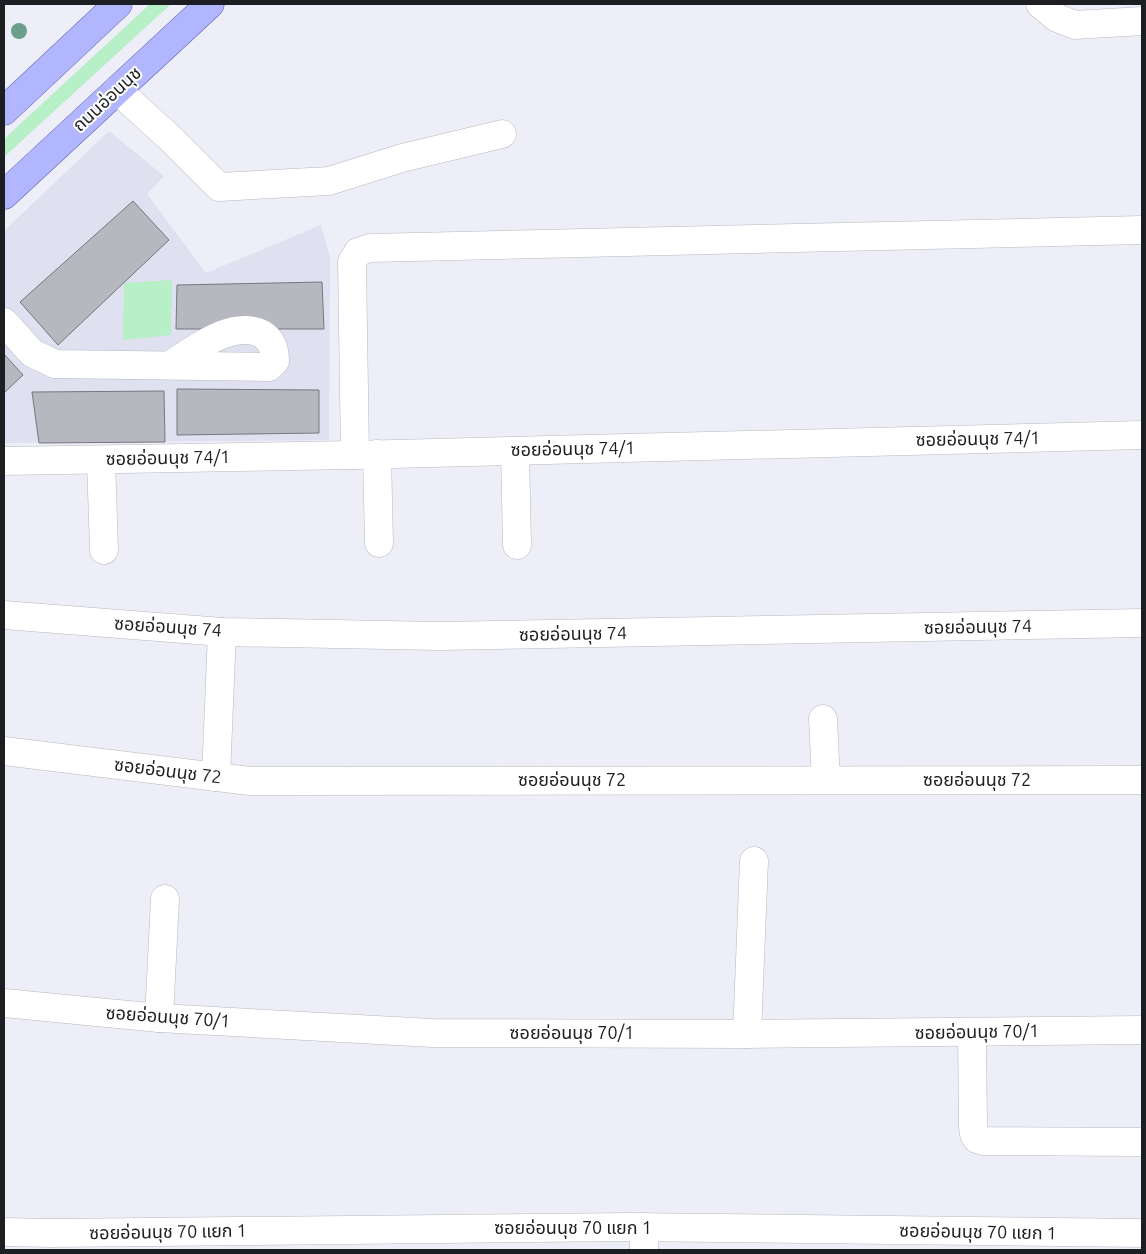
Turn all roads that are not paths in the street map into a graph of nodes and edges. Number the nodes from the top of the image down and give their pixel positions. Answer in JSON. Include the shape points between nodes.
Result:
{"nodes":[{"id":1,"x":118,"y":4,"type":"edge"},
{"id":2,"x":210,"y":4,"type":"edge"},
{"id":3,"x":1040,"y":4,"type":"edge"},
{"id":4,"x":1142,"y":21,"type":"edge"},
{"id":5,"x":117,"y":90,"type":"junction"},
{"id":6,"x":4,"y":111,"type":"edge"},
{"id":7,"x":502,"y":134,"type":"dead end"},
{"id":8,"x":4,"y":195,"type":"edge"},
{"id":9,"x":1142,"y":230,"type":"edge"},
{"id":10,"x":4,"y":322,"type":"edge"},
{"id":11,"x":170,"y":365,"type":"dead end"},
{"id":12,"x":1142,"y":435,"type":"edge"},
{"id":13,"x":515,"y":451,"type":"junction"},
{"id":14,"x":366,"y":454,"type":"junction"},
{"id":15,"x":101,"y":460,"type":"junction"},
{"id":16,"x":4,"y":462,"type":"edge"},
{"id":17,"x":379,"y":543,"type":"dead end"},
{"id":18,"x":517,"y":545,"type":"dead end"},
{"id":19,"x":104,"y":550,"type":"dead end"},
{"id":20,"x":4,"y":615,"type":"edge"},
{"id":21,"x":1142,"y":623,"type":"edge"},
{"id":22,"x":222,"y":632,"type":"junction"},
{"id":23,"x":823,"y":719,"type":"dead end"},
{"id":24,"x":4,"y":751,"type":"edge"},
{"id":25,"x":216,"y":777,"type":"junction"},
{"id":26,"x":826,"y":780,"type":"junction"},
{"id":27,"x":1142,"y":780,"type":"edge"},
{"id":28,"x":754,"y":860,"type":"dead end"},
{"id":29,"x":165,"y":900,"type":"dead end"},
{"id":30,"x":4,"y":1003,"type":"edge"},
{"id":31,"x":159,"y":1018,"type":"junction"},
{"id":32,"x":1142,"y":1030,"type":"edge"},
{"id":33,"x":972,"y":1032,"type":"junction"},
{"id":34,"x":747,"y":1034,"type":"junction"},
{"id":35,"x":1142,"y":1142,"type":"edge"},
{"id":36,"x":4,"y":1232,"type":"edge"},
{"id":37,"x":1142,"y":1233,"type":"edge"},
{"id":38,"x":644,"y":1239,"type":"edge"}],
"edges":[{"from":1,"to":6,"type":"main road"},
{"from":2,"to":5,"type":"main road","name":"ถนนอ่อนนุช"},
{"from":3,"to":4,"type":"street","via":[[1058,18],[1075,25]]},
{"from":5,"to":7,"type":"street","via":[[220,187],[329,181],[402,158]]},
{"from":5,"to":8,"type":"main road","name":"ถนนอ่อนนุช"},
{"from":9,"to":14,"type":"street","via":[[370,248],[358,252],[352,262]]},
{"from":10,"to":11,"type":"street","via":[[32,353],[55,364]]},
{"from":12,"to":13,"type":"street","name":"ซอยอ่อนนุช 74/1"},
{"from":13,"to":14,"type":"street","name":"ซอยอ่อนนุช 74/1"},
{"from":13,"to":18,"type":"street"},
{"from":14,"to":15,"type":"street","name":"ซอยอ่อนนุช 74/1"},
{"from":14,"to":17,"type":"street"},
{"from":15,"to":16,"type":"street","name":"ซอยอ่อนนุช 74/1"},
{"from":15,"to":19,"type":"street"},
{"from":20,"to":22,"type":"street","name":"ซอยอ่อนนุช 74"},
{"from":21,"to":22,"type":"street","name":"ซอยอ่อนนุช 74","via":[[440,636]]},
{"from":22,"to":25,"type":"street"},
{"from":23,"to":26,"type":"street"},
{"from":24,"to":25,"type":"street","name":"ซอยอ่อนนุช 72"},
{"from":25,"to":26,"type":"street","name":"ซอยอ่อนนุช 72","via":[[250,781]]},
{"from":26,"to":27,"type":"street","name":"ซอยอ่อนนุช 72"},
{"from":28,"to":34,"type":"street"},
{"from":29,"to":31,"type":"street"},
{"from":30,"to":31,"type":"street","name":"ซอยอ่อนนุช 70/1"},
{"from":31,"to":34,"type":"street","name":"ซอยอ่อนนุช 70/1","via":[[432,1033]]},
{"from":32,"to":33,"type":"street","name":"ซอยอ่อนนุช 70/1"},
{"from":33,"to":34,"type":"street","name":"ซอยอ่อนนุช 70/1"},
{"from":33,"to":35,"type":"street","via":[[973,1126],[977,1140]]},
{"from":36,"to":38,"type":"street","name":"ซอยอ่อนนุช 70 แยก 1"},
{"from":37,"to":38,"type":"street","name":"ซอยอ่อนนุช 70 แยก 1"}]}
